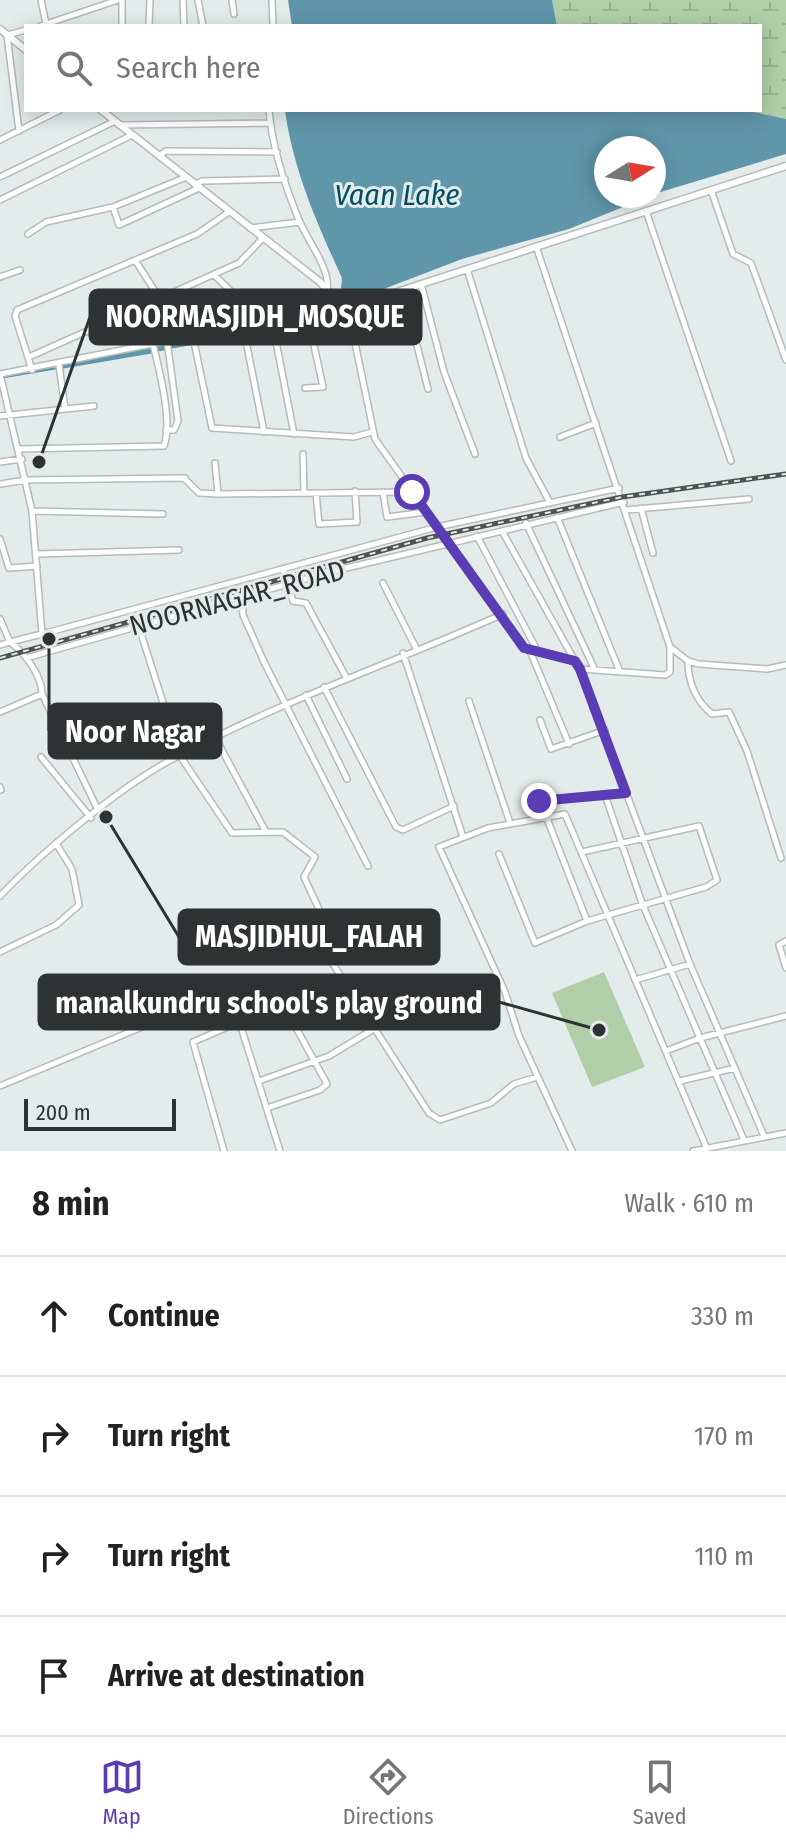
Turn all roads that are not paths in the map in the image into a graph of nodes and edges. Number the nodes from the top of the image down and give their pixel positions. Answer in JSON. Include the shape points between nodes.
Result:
{"nodes":[{"id":1,"x":41,"y":0,"type":"edge"},
{"id":2,"x":120,"y":0,"type":"edge"},
{"id":3,"x":150,"y":0,"type":"edge"},
{"id":4,"x":183,"y":0,"type":"edge"},
{"id":5,"x":198,"y":0,"type":"edge"},
{"id":6,"x":232,"y":0,"type":"edge"},
{"id":7,"x":272,"y":0,"type":"edge"},
{"id":8,"x":234,"y":14,"type":"dead end"},
{"id":9,"x":43,"y":24,"type":"edge"},
{"id":10,"x":46,"y":24,"type":"edge"},
{"id":11,"x":122,"y":24,"type":"edge"},
{"id":12,"x":149,"y":24,"type":"edge"},
{"id":13,"x":184,"y":24,"type":"edge"},
{"id":14,"x":203,"y":24,"type":"edge"},
{"id":15,"x":273,"y":24,"type":"edge"},
{"id":16,"x":24,"y":30,"type":"edge"},
{"id":17,"x":2,"y":31,"type":"edge"},
{"id":18,"x":24,"y":48,"type":"edge"},
{"id":19,"x":56,"y":112,"type":"edge"},
{"id":20,"x":103,"y":112,"type":"edge"},
{"id":21,"x":269,"y":112,"type":"edge"},
{"id":22,"x":117,"y":123,"type":"junction"},
{"id":23,"x":270,"y":123,"type":"junction"},
{"id":24,"x":19,"y":131,"type":"junction"},
{"id":25,"x":132,"y":135,"type":"junction"},
{"id":26,"x":0,"y":140,"type":"edge"},
{"id":27,"x":277,"y":152,"type":"junction"},
{"id":28,"x":160,"y":155,"type":"junction"},
{"id":29,"x":786,"y":166,"type":"edge"},
{"id":30,"x":0,"y":177,"type":"edge"},
{"id":31,"x":184,"y":178,"type":"junction"},
{"id":32,"x":285,"y":179,"type":"junction"},
{"id":33,"x":197,"y":187,"type":"junction"},
{"id":34,"x":710,"y":189,"type":"junction"},
{"id":35,"x":0,"y":200,"type":"edge"},
{"id":36,"x":113,"y":207,"type":"junction"},
{"id":37,"x":645,"y":210,"type":"junction"},
{"id":38,"x":229,"y":212,"type":"junction"},
{"id":39,"x":300,"y":222,"type":"junction"},
{"id":40,"x":250,"y":228,"type":"junction"},
{"id":41,"x":28,"y":234,"type":"dead end"},
{"id":42,"x":263,"y":238,"type":"junction"},
{"id":43,"x":536,"y":246,"type":"junction"},
{"id":44,"x":135,"y":260,"type":"junction"},
{"id":45,"x":467,"y":269,"type":"junction"},
{"id":46,"x":20,"y":270,"type":"dead end"},
{"id":47,"x":214,"y":275,"type":"junction"},
{"id":48,"x":0,"y":277,"type":"edge"},
{"id":49,"x":421,"y":284,"type":"junction"},
{"id":50,"x":327,"y":290,"type":"junction"},
{"id":51,"x":403,"y":290,"type":"junction"},
{"id":52,"x":161,"y":299,"type":"junction"},
{"id":53,"x":338,"y":302,"type":"junction"},
{"id":54,"x":346,"y":312,"type":"junction"},
{"id":55,"x":307,"y":313,"type":"junction"},
{"id":56,"x":271,"y":326,"type":"junction"},
{"id":57,"x":244,"y":331,"type":"junction"},
{"id":58,"x":193,"y":337,"type":"junction"},
{"id":59,"x":185,"y":338,"type":"junction"},
{"id":60,"x":167,"y":341,"type":"junction"},
{"id":61,"x":153,"y":344,"type":"junction"},
{"id":62,"x":29,"y":357,"type":"junction"},
{"id":63,"x":786,"y":360,"type":"edge"},
{"id":64,"x":59,"y":365,"type":"junction"},
{"id":65,"x":32,"y":370,"type":"junction"},
{"id":66,"x":0,"y":374,"type":"edge"},
{"id":67,"x":305,"y":388,"type":"dead end"},
{"id":68,"x":428,"y":389,"type":"dead end"},
{"id":69,"x":94,"y":406,"type":"dead end"},
{"id":70,"x":65,"y":409,"type":"junction"},
{"id":71,"x":10,"y":414,"type":"junction"},
{"id":72,"x":0,"y":416,"type":"edge"},
{"id":73,"x":596,"y":423,"type":"junction"},
{"id":74,"x":166,"y":430,"type":"junction"},
{"id":75,"x":264,"y":432,"type":"junction"},
{"id":76,"x":372,"y":432,"type":"junction"},
{"id":77,"x":294,"y":434,"type":"junction"},
{"id":78,"x":560,"y":437,"type":"dead end"},
{"id":79,"x":19,"y":449,"type":"junction"},
{"id":80,"x":303,"y":454,"type":"dead end"},
{"id":81,"x":475,"y":454,"type":"dead end"},
{"id":82,"x":22,"y":459,"type":"junction"},
{"id":83,"x":731,"y":461,"type":"dead end"},
{"id":84,"x":0,"y":462,"type":"edge"},
{"id":85,"x":215,"y":463,"type":"dead end"},
{"id":86,"x":26,"y":480,"type":"junction"},
{"id":87,"x":0,"y":484,"type":"edge"},
{"id":88,"x":619,"y":488,"type":"junction"},
{"id":89,"x":355,"y":491,"type":"junction"},
{"id":90,"x":383,"y":492,"type":"junction"},
{"id":91,"x":412,"y":492,"type":"junction"},
{"id":92,"x":304,"y":493,"type":"junction"},
{"id":93,"x":316,"y":493,"type":"junction"},
{"id":94,"x":218,"y":494,"type":"junction"},
{"id":95,"x":749,"y":499,"type":"dead end"},
{"id":96,"x":624,"y":502,"type":"junction"},
{"id":97,"x":550,"y":503,"type":"junction"},
{"id":98,"x":641,"y":508,"type":"junction"},
{"id":99,"x":626,"y":510,"type":"junction"},
{"id":100,"x":32,"y":511,"type":"junction"},
{"id":101,"x":426,"y":512,"type":"junction"},
{"id":102,"x":163,"y":514,"type":"dead end"},
{"id":103,"x":557,"y":517,"type":"junction"},
{"id":104,"x":526,"y":523,"type":"junction"},
{"id":105,"x":437,"y":527,"type":"junction"},
{"id":106,"x":502,"y":531,"type":"junction"},
{"id":107,"x":648,"y":533,"type":"junction"},
{"id":108,"x":477,"y":536,"type":"junction"},
{"id":109,"x":634,"y":537,"type":"junction"},
{"id":110,"x":0,"y":539,"type":"edge"},
{"id":111,"x":448,"y":542,"type":"junction"},
{"id":112,"x":179,"y":550,"type":"dead end"},
{"id":113,"x":653,"y":553,"type":"dead end"},
{"id":114,"x":36,"y":554,"type":"junction"},
{"id":115,"x":37,"y":566,"type":"junction"},
{"id":116,"x":283,"y":569,"type":"junction"},
{"id":117,"x":383,"y":583,"type":"dead end"},
{"id":118,"x":288,"y":585,"type":"junction"},
{"id":119,"x":242,"y":597,"type":"junction"},
{"id":120,"x":503,"y":614,"type":"junction"},
{"id":121,"x":0,"y":619,"type":"edge"},
{"id":122,"x":138,"y":624,"type":"junction"},
{"id":123,"x":42,"y":634,"type":"junction"},
{"id":124,"x":10,"y":642,"type":"junction"},
{"id":125,"x":0,"y":645,"type":"edge"},
{"id":126,"x":670,"y":647,"type":"junction"},
{"id":127,"x":416,"y":648,"type":"junction"},
{"id":128,"x":530,"y":651,"type":"junction"},
{"id":129,"x":403,"y":653,"type":"junction"},
{"id":130,"x":538,"y":653,"type":"junction"},
{"id":131,"x":26,"y":658,"type":"junction"},
{"id":132,"x":575,"y":661,"type":"junction"},
{"id":133,"x":688,"y":661,"type":"junction"},
{"id":134,"x":786,"y":665,"type":"edge"},
{"id":135,"x":580,"y":669,"type":"junction"},
{"id":136,"x":595,"y":671,"type":"junction"},
{"id":137,"x":620,"y":672,"type":"junction"},
{"id":138,"x":346,"y":677,"type":"junction"},
{"id":139,"x":324,"y":687,"type":"junction"},
{"id":140,"x":42,"y":694,"type":"junction"},
{"id":141,"x":306,"y":695,"type":"junction"},
{"id":142,"x":469,"y":701,"type":"dead end"},
{"id":143,"x":287,"y":705,"type":"junction"},
{"id":144,"x":0,"y":712,"type":"edge"},
{"id":145,"x":540,"y":720,"type":"dead end"},
{"id":146,"x":605,"y":730,"type":"junction"},
{"id":147,"x":216,"y":739,"type":"junction"},
{"id":148,"x":569,"y":744,"type":"junction"},
{"id":149,"x":180,"y":756,"type":"junction"},
{"id":150,"x":41,"y":757,"type":"dead end"},
{"id":151,"x":347,"y":779,"type":"dead end"},
{"id":152,"x":626,"y":793,"type":"junction"},
{"id":153,"x":605,"y":795,"type":"junction"},
{"id":154,"x":454,"y":806,"type":"junction"},
{"id":155,"x":98,"y":810,"type":"junction"},
{"id":156,"x":543,"y":817,"type":"junction"},
{"id":157,"x":91,"y":818,"type":"junction"},
{"id":158,"x":510,"y":823,"type":"junction"},
{"id":159,"x":266,"y":832,"type":"junction"},
{"id":160,"x":463,"y":837,"type":"junction"},
{"id":161,"x":643,"y":839,"type":"junction"},
{"id":162,"x":620,"y":843,"type":"junction"},
{"id":163,"x":57,"y":845,"type":"junction"},
{"id":164,"x":582,"y":852,"type":"junction"},
{"id":165,"x":499,"y":854,"type":"dead end"},
{"id":166,"x":781,"y":858,"type":"dead end"},
{"id":167,"x":368,"y":866,"type":"dead end"},
{"id":168,"x":0,"y":896,"type":"edge"},
{"id":169,"x":665,"y":900,"type":"junction"},
{"id":170,"x":642,"y":903,"type":"junction"},
{"id":171,"x":608,"y":914,"type":"junction"},
{"id":172,"x":587,"y":921,"type":"junction"},
{"id":173,"x":786,"y":941,"type":"edge"},
{"id":174,"x":0,"y":952,"type":"edge"},
{"id":175,"x":690,"y":964,"type":"junction"},
{"id":176,"x":786,"y":968,"type":"edge"},
{"id":177,"x":670,"y":970,"type":"junction"},
{"id":178,"x":635,"y":980,"type":"junction"},
{"id":179,"x":786,"y":1016,"type":"edge"},
{"id":180,"x":240,"y":1024,"type":"junction"},
{"id":181,"x":372,"y":1030,"type":"junction"},
{"id":182,"x":718,"y":1031,"type":"junction"},
{"id":183,"x":700,"y":1038,"type":"junction"},
{"id":184,"x":666,"y":1051,"type":"junction"},
{"id":185,"x":316,"y":1062,"type":"junction"},
{"id":186,"x":735,"y":1068,"type":"junction"},
{"id":187,"x":715,"y":1073,"type":"junction"},
{"id":188,"x":537,"y":1077,"type":"junction"},
{"id":189,"x":259,"y":1081,"type":"junction"},
{"id":190,"x":680,"y":1081,"type":"junction"},
{"id":191,"x":0,"y":1086,"type":"edge"},
{"id":192,"x":267,"y":1108,"type":"junction"},
{"id":193,"x":786,"y":1133,"type":"edge"},
{"id":194,"x":764,"y":1136,"type":"junction"},
{"id":195,"x":744,"y":1140,"type":"junction"},
{"id":196,"x":707,"y":1149,"type":"junction"},
{"id":197,"x":224,"y":1151,"type":"edge"},
{"id":198,"x":280,"y":1151,"type":"edge"},
{"id":199,"x":572,"y":1151,"type":"edge"},
{"id":200,"x":693,"y":1151,"type":"edge"}],
"edges":[{"from":1,"to":9,"type":"street"},
{"from":2,"to":10,"type":"street"},
{"from":2,"to":11,"type":"street"},
{"from":3,"to":12,"type":"street"},
{"from":4,"to":13,"type":"street"},
{"from":5,"to":14,"type":"street"},
{"from":6,"to":8,"type":"street"},
{"from":7,"to":15,"type":"street"},
{"from":16,"to":17,"type":"street"},
{"from":17,"to":18,"type":"street"},
{"from":17,"to":24,"type":"street"},
{"from":19,"to":24,"type":"street"},
{"from":20,"to":22,"type":"street"},
{"from":21,"to":23,"type":"street"},
{"from":22,"to":23,"type":"street"},
{"from":22,"to":25,"type":"street"},
{"from":22,"to":30,"type":"street"},
{"from":23,"to":27,"type":"street"},
{"from":24,"to":26,"type":"street"},
{"from":25,"to":28,"type":"street"},
{"from":25,"to":35,"type":"street"},
{"from":27,"to":28,"type":"street"},
{"from":27,"to":32,"type":"street"},
{"from":28,"to":31,"type":"street"},
{"from":29,"to":34,"type":"street"},
{"from":31,"to":33,"type":"street"},
{"from":31,"to":36,"type":"street"},
{"from":32,"to":33,"type":"street","via":[[202,181]]},
{"from":32,"to":39,"type":"street"},
{"from":33,"to":36,"type":"street","via":[[119,225]]},
{"from":33,"to":38,"type":"street"},
{"from":34,"to":37,"type":"street"},
{"from":34,"to":63,"type":"street","via":[[733,254],[751,263]]},
{"from":36,"to":41,"type":"street","via":[[46,222]]},
{"from":37,"to":43,"type":"street"},
{"from":37,"to":83,"type":"street"},
{"from":38,"to":40,"type":"street"},
{"from":38,"to":44,"type":"street","via":[[209,228]]},
{"from":39,"to":40,"type":"street"},
{"from":39,"to":50,"type":"street"},
{"from":40,"to":42,"type":"street"},
{"from":42,"to":47,"type":"street","via":[[239,263]]},
{"from":42,"to":50,"type":"street"},
{"from":43,"to":45,"type":"street"},
{"from":43,"to":73,"type":"street"},
{"from":44,"to":52,"type":"street"},
{"from":44,"to":62,"type":"street","via":[[17,310]]},
{"from":45,"to":49,"type":"street"},
{"from":45,"to":97,"type":"street","via":[[526,458]]},
{"from":46,"to":48,"type":"street"},
{"from":47,"to":52,"type":"street"},
{"from":47,"to":56,"type":"street"},
{"from":49,"to":51,"type":"street"},
{"from":49,"to":81,"type":"street","via":[[444,372]]},
{"from":50,"to":53,"type":"street"},
{"from":51,"to":54,"type":"street"},
{"from":51,"to":68,"type":"street"},
{"from":52,"to":59,"type":"street"},
{"from":52,"to":62,"type":"street"},
{"from":53,"to":54,"type":"street"},
{"from":53,"to":55,"type":"street"},
{"from":54,"to":76,"type":"street"},
{"from":55,"to":56,"type":"street"},
{"from":55,"to":67,"type":"street","via":[[323,387]]},
{"from":56,"to":57,"type":"street"},
{"from":56,"to":77,"type":"street"},
{"from":57,"to":58,"type":"street"},
{"from":57,"to":75,"type":"street"},
{"from":58,"to":59,"type":"street"},
{"from":58,"to":75,"type":"street","via":[[209,426]]},
{"from":59,"to":60,"type":"street"},
{"from":60,"to":61,"type":"street"},
{"from":60,"to":74,"type":"street","via":[[178,421],[174,430]]},
{"from":61,"to":64,"type":"street"},
{"from":61,"to":74,"type":"street"},
{"from":62,"to":65,"type":"street"},
{"from":64,"to":65,"type":"street"},
{"from":64,"to":70,"type":"street"},
{"from":65,"to":66,"type":"street"},
{"from":66,"to":71,"type":"street"},
{"from":69,"to":70,"type":"street"},
{"from":70,"to":71,"type":"street"},
{"from":71,"to":72,"type":"street"},
{"from":71,"to":79,"type":"street"},
{"from":73,"to":78,"type":"street"},
{"from":73,"to":88,"type":"street"},
{"from":74,"to":79,"type":"street","via":[[164,446]]},
{"from":75,"to":77,"type":"street"},
{"from":76,"to":77,"type":"street","via":[[354,437]]},
{"from":76,"to":91,"type":"street"},
{"from":79,"to":82,"type":"street"},
{"from":80,"to":92,"type":"street"},
{"from":82,"to":84,"type":"street"},
{"from":82,"to":86,"type":"street"},
{"from":85,"to":94,"type":"street"},
{"from":86,"to":87,"type":"street"},
{"from":86,"to":94,"type":"street","via":[[185,480],[199,493]]},
{"from":86,"to":100,"type":"street"},
{"from":88,"to":96,"type":"street"},
{"from":88,"to":97,"type":"street"},
{"from":89,"to":90,"type":"street"},
{"from":89,"to":93,"type":"street"},
{"from":89,"to":93,"type":"street","via":[[357,522],[319,524]]},
{"from":90,"to":91,"type":"street"},
{"from":90,"to":101,"type":"street","via":[[387,517]]},
{"from":91,"to":101,"type":"street"},
{"from":92,"to":93,"type":"street"},
{"from":92,"to":94,"type":"street"},
{"from":95,"to":98,"type":"street"},
{"from":96,"to":99,"type":"street"},
{"from":96,"to":103,"type":"street","name":"NOORNAGAR_ROAD"},
{"from":97,"to":105,"type":"street"},
{"from":98,"to":99,"type":"street"},
{"from":98,"to":107,"type":"street"},
{"from":99,"to":109,"type":"street"},
{"from":100,"to":102,"type":"street"},
{"from":100,"to":114,"type":"street"},
{"from":101,"to":105,"type":"street"},
{"from":103,"to":104,"type":"street","name":"NOORNAGAR_ROAD"},
{"from":103,"to":137,"type":"street"},
{"from":104,"to":106,"type":"street","name":"NOORNAGAR_ROAD"},
{"from":104,"to":136,"type":"street"},
{"from":105,"to":111,"type":"street"},
{"from":105,"to":116,"type":"street"},
{"from":106,"to":108,"type":"street","name":"NOORNAGAR_ROAD"},
{"from":106,"to":132,"type":"street"},
{"from":107,"to":109,"type":"street"},
{"from":107,"to":113,"type":"street"},
{"from":108,"to":111,"type":"street","name":"NOORNAGAR_ROAD"},
{"from":108,"to":130,"type":"street"},
{"from":109,"to":126,"type":"street"},
{"from":110,"to":115,"type":"street","via":[[9,568]]},
{"from":111,"to":118,"type":"street","name":"NOORNAGAR_ROAD"},
{"from":111,"to":120,"type":"street"},
{"from":112,"to":114,"type":"street"},
{"from":114,"to":115,"type":"street"},
{"from":115,"to":123,"type":"street"},
{"from":116,"to":118,"type":"street"},
{"from":116,"to":123,"type":"street"},
{"from":117,"to":127,"type":"street"},
{"from":118,"to":119,"type":"street","name":"NOORNAGAR_ROAD"},
{"from":118,"to":138,"type":"street","via":[[293,601],[306,603]]},
{"from":119,"to":122,"type":"street","name":"NOORNAGAR_ROAD"},
{"from":119,"to":143,"type":"street","via":[[243,615]]},
{"from":120,"to":127,"type":"street"},
{"from":120,"to":128,"type":"street"},
{"from":121,"to":124,"type":"street"},
{"from":122,"to":131,"type":"street","name":"NOORNAGAR_ROAD"},
{"from":122,"to":149,"type":"street"},
{"from":123,"to":124,"type":"street"},
{"from":124,"to":125,"type":"street"},
{"from":124,"to":131,"type":"street"},
{"from":126,"to":133,"type":"street"},
{"from":126,"to":137,"type":"street","via":[[670,672],[665,675]]},
{"from":127,"to":129,"type":"street"},
{"from":128,"to":130,"type":"street"},
{"from":128,"to":148,"type":"street"},
{"from":129,"to":138,"type":"street"},
{"from":129,"to":154,"type":"street"},
{"from":130,"to":132,"type":"street"},
{"from":131,"to":140,"type":"street","via":[[42,683]]},
{"from":132,"to":135,"type":"street"},
{"from":133,"to":134,"type":"street","via":[[749,669]]},
{"from":133,"to":166,"type":"street","via":[[701,705],[712,714],[729,712]]},
{"from":135,"to":136,"type":"street"},
{"from":135,"to":146,"type":"street"},
{"from":136,"to":137,"type":"street"},
{"from":138,"to":139,"type":"street"},
{"from":139,"to":141,"type":"street"},
{"from":139,"to":154,"type":"street","via":[[396,827],[403,830]]},
{"from":140,"to":144,"type":"street"},
{"from":140,"to":155,"type":"street"},
{"from":141,"to":143,"type":"street"},
{"from":141,"to":151,"type":"street"},
{"from":142,"to":158,"type":"street"},
{"from":143,"to":147,"type":"street"},
{"from":143,"to":167,"type":"street"},
{"from":145,"to":148,"type":"street","via":[[551,749]]},
{"from":146,"to":148,"type":"street"},
{"from":146,"to":152,"type":"street"},
{"from":147,"to":149,"type":"street"},
{"from":147,"to":159,"type":"street"},
{"from":149,"to":155,"type":"street"},
{"from":149,"to":159,"type":"street","via":[[232,833]]},
{"from":150,"to":157,"type":"street"},
{"from":152,"to":153,"type":"street"},
{"from":152,"to":161,"type":"street"},
{"from":153,"to":156,"type":"street","via":[[539,801]]},
{"from":153,"to":162,"type":"street"},
{"from":154,"to":160,"type":"street"},
{"from":155,"to":157,"type":"street"},
{"from":156,"to":158,"type":"street"},
{"from":156,"to":164,"type":"street","via":[[567,816]]},
{"from":156,"to":172,"type":"street"},
{"from":157,"to":163,"type":"street"},
{"from":158,"to":160,"type":"street"},
{"from":159,"to":181,"type":"street","via":[[283,832],[315,857],[304,877],[330,933],[324,950]]},
{"from":160,"to":188,"type":"street","via":[[439,847]]},
{"from":161,"to":162,"type":"street"},
{"from":161,"to":169,"type":"street"},
{"from":161,"to":169,"type":"street","via":[[700,827],[716,883]]},
{"from":162,"to":164,"type":"street"},
{"from":162,"to":170,"type":"street"},
{"from":163,"to":168,"type":"street"},
{"from":163,"to":174,"type":"street","via":[[72,869],[79,905],[56,925]]},
{"from":164,"to":171,"type":"street"},
{"from":165,"to":172,"type":"street","via":[[535,943]]},
{"from":169,"to":170,"type":"street"},
{"from":169,"to":175,"type":"street"},
{"from":170,"to":171,"type":"street"},
{"from":170,"to":177,"type":"street"},
{"from":171,"to":172,"type":"street"},
{"from":171,"to":178,"type":"street"},
{"from":173,"to":176,"type":"street","via":[[779,945]]},
{"from":175,"to":177,"type":"street"},
{"from":175,"to":182,"type":"street"},
{"from":177,"to":178,"type":"street"},
{"from":177,"to":183,"type":"street"},
{"from":178,"to":184,"type":"street"},
{"from":179,"to":182,"type":"street"},
{"from":180,"to":185,"type":"street","via":[[285,1013]]},
{"from":180,"to":189,"type":"street"},
{"from":180,"to":191,"type":"street","via":[[232,999],[221,991]]},
{"from":180,"to":197,"type":"street","via":[[193,1042]]},
{"from":181,"to":185,"type":"street"},
{"from":181,"to":188,"type":"street","via":[[436,1119],[491,1103],[514,1084]]},
{"from":182,"to":183,"type":"street"},
{"from":182,"to":186,"type":"street"},
{"from":183,"to":184,"type":"street"},
{"from":183,"to":187,"type":"street"},
{"from":184,"to":190,"type":"street"},
{"from":185,"to":189,"type":"street"},
{"from":185,"to":192,"type":"street","via":[[325,1088]]},
{"from":186,"to":187,"type":"street"},
{"from":186,"to":194,"type":"street"},
{"from":187,"to":190,"type":"street"},
{"from":187,"to":195,"type":"street"},
{"from":188,"to":199,"type":"street"},
{"from":189,"to":192,"type":"street"},
{"from":190,"to":196,"type":"street"},
{"from":192,"to":198,"type":"street"},
{"from":193,"to":194,"type":"street"},
{"from":194,"to":195,"type":"street"},
{"from":195,"to":196,"type":"street"},
{"from":196,"to":200,"type":"street"}]}
